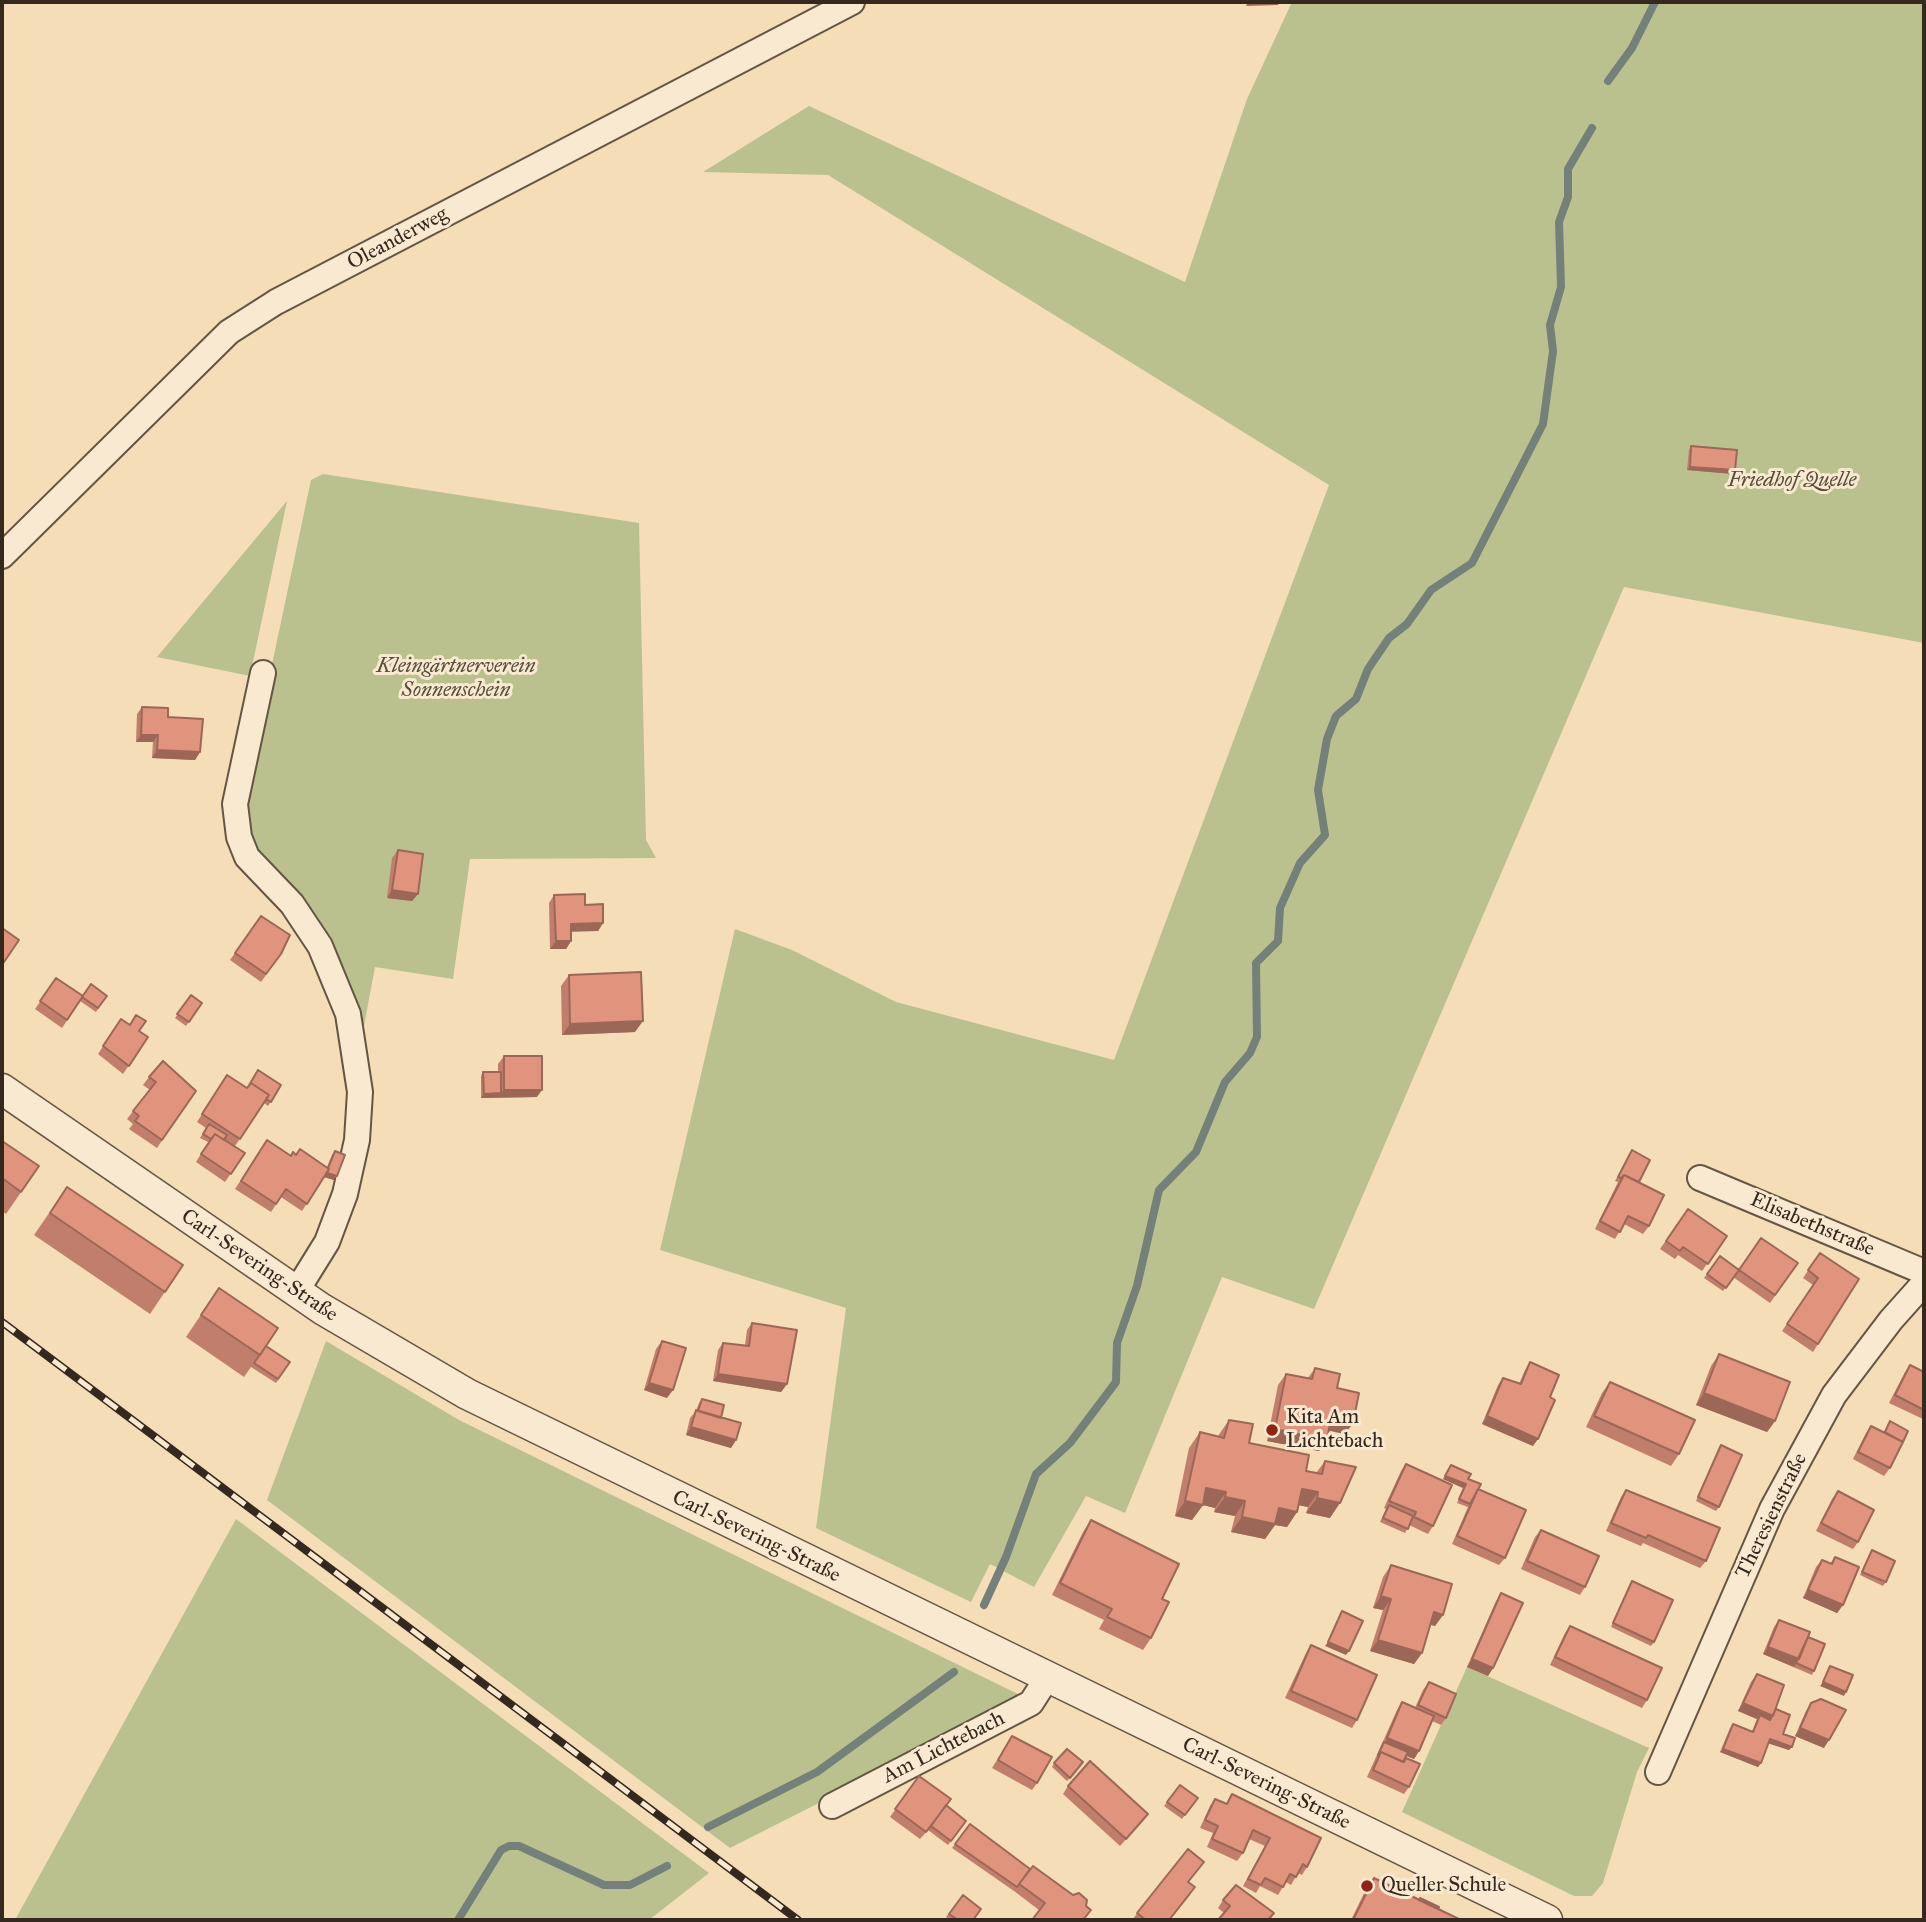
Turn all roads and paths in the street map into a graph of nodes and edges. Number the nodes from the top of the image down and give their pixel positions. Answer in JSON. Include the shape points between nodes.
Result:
{"nodes":[{"id":1,"x":852,"y":2,"type":"edge"},
{"id":2,"x":2,"y":556,"type":"edge"},
{"id":3,"x":263,"y":673,"type":"dead end"},
{"id":4,"x":2,"y":1089,"type":"edge"},
{"id":5,"x":1700,"y":1178,"type":"dead end"},
{"id":6,"x":1924,"y":1272,"type":"edge"},
{"id":7,"x":1924,"y":1283,"type":"edge"},
{"id":8,"x":296,"y":1292,"type":"junction"},
{"id":9,"x":1047,"y":1678,"type":"junction"},
{"id":10,"x":1658,"y":1772,"type":"dead end"},
{"id":11,"x":832,"y":1806,"type":"dead end"},
{"id":12,"x":1547,"y":1920,"type":"edge"}],
"edges":[{"from":1,"to":2,"type":"street","name":"Oleanderweg","via":[[276,302],[229,332]]},
{"from":3,"to":8,"type":"street","via":[[235,804],[239,837],[247,857],[292,904],[320,946],[348,1014],[360,1092],[357,1140],[345,1194],[327,1241]]},
{"from":4,"to":8,"type":"street","name":"Carl-Severing-Straße"},
{"from":5,"to":6,"type":"street","name":"Elisabethstraße"},
{"from":7,"to":10,"type":"street","name":"Theresienstraße","via":[[1834,1395],[1772,1509]]},
{"from":8,"to":9,"type":"street","name":"Carl-Severing-Straße","via":[[467,1394]]},
{"from":9,"to":11,"type":"street","name":"Am Lichtebach","via":[[1031,1703]]},
{"from":9,"to":12,"type":"street","name":"Carl-Severing-Straße"}]}
